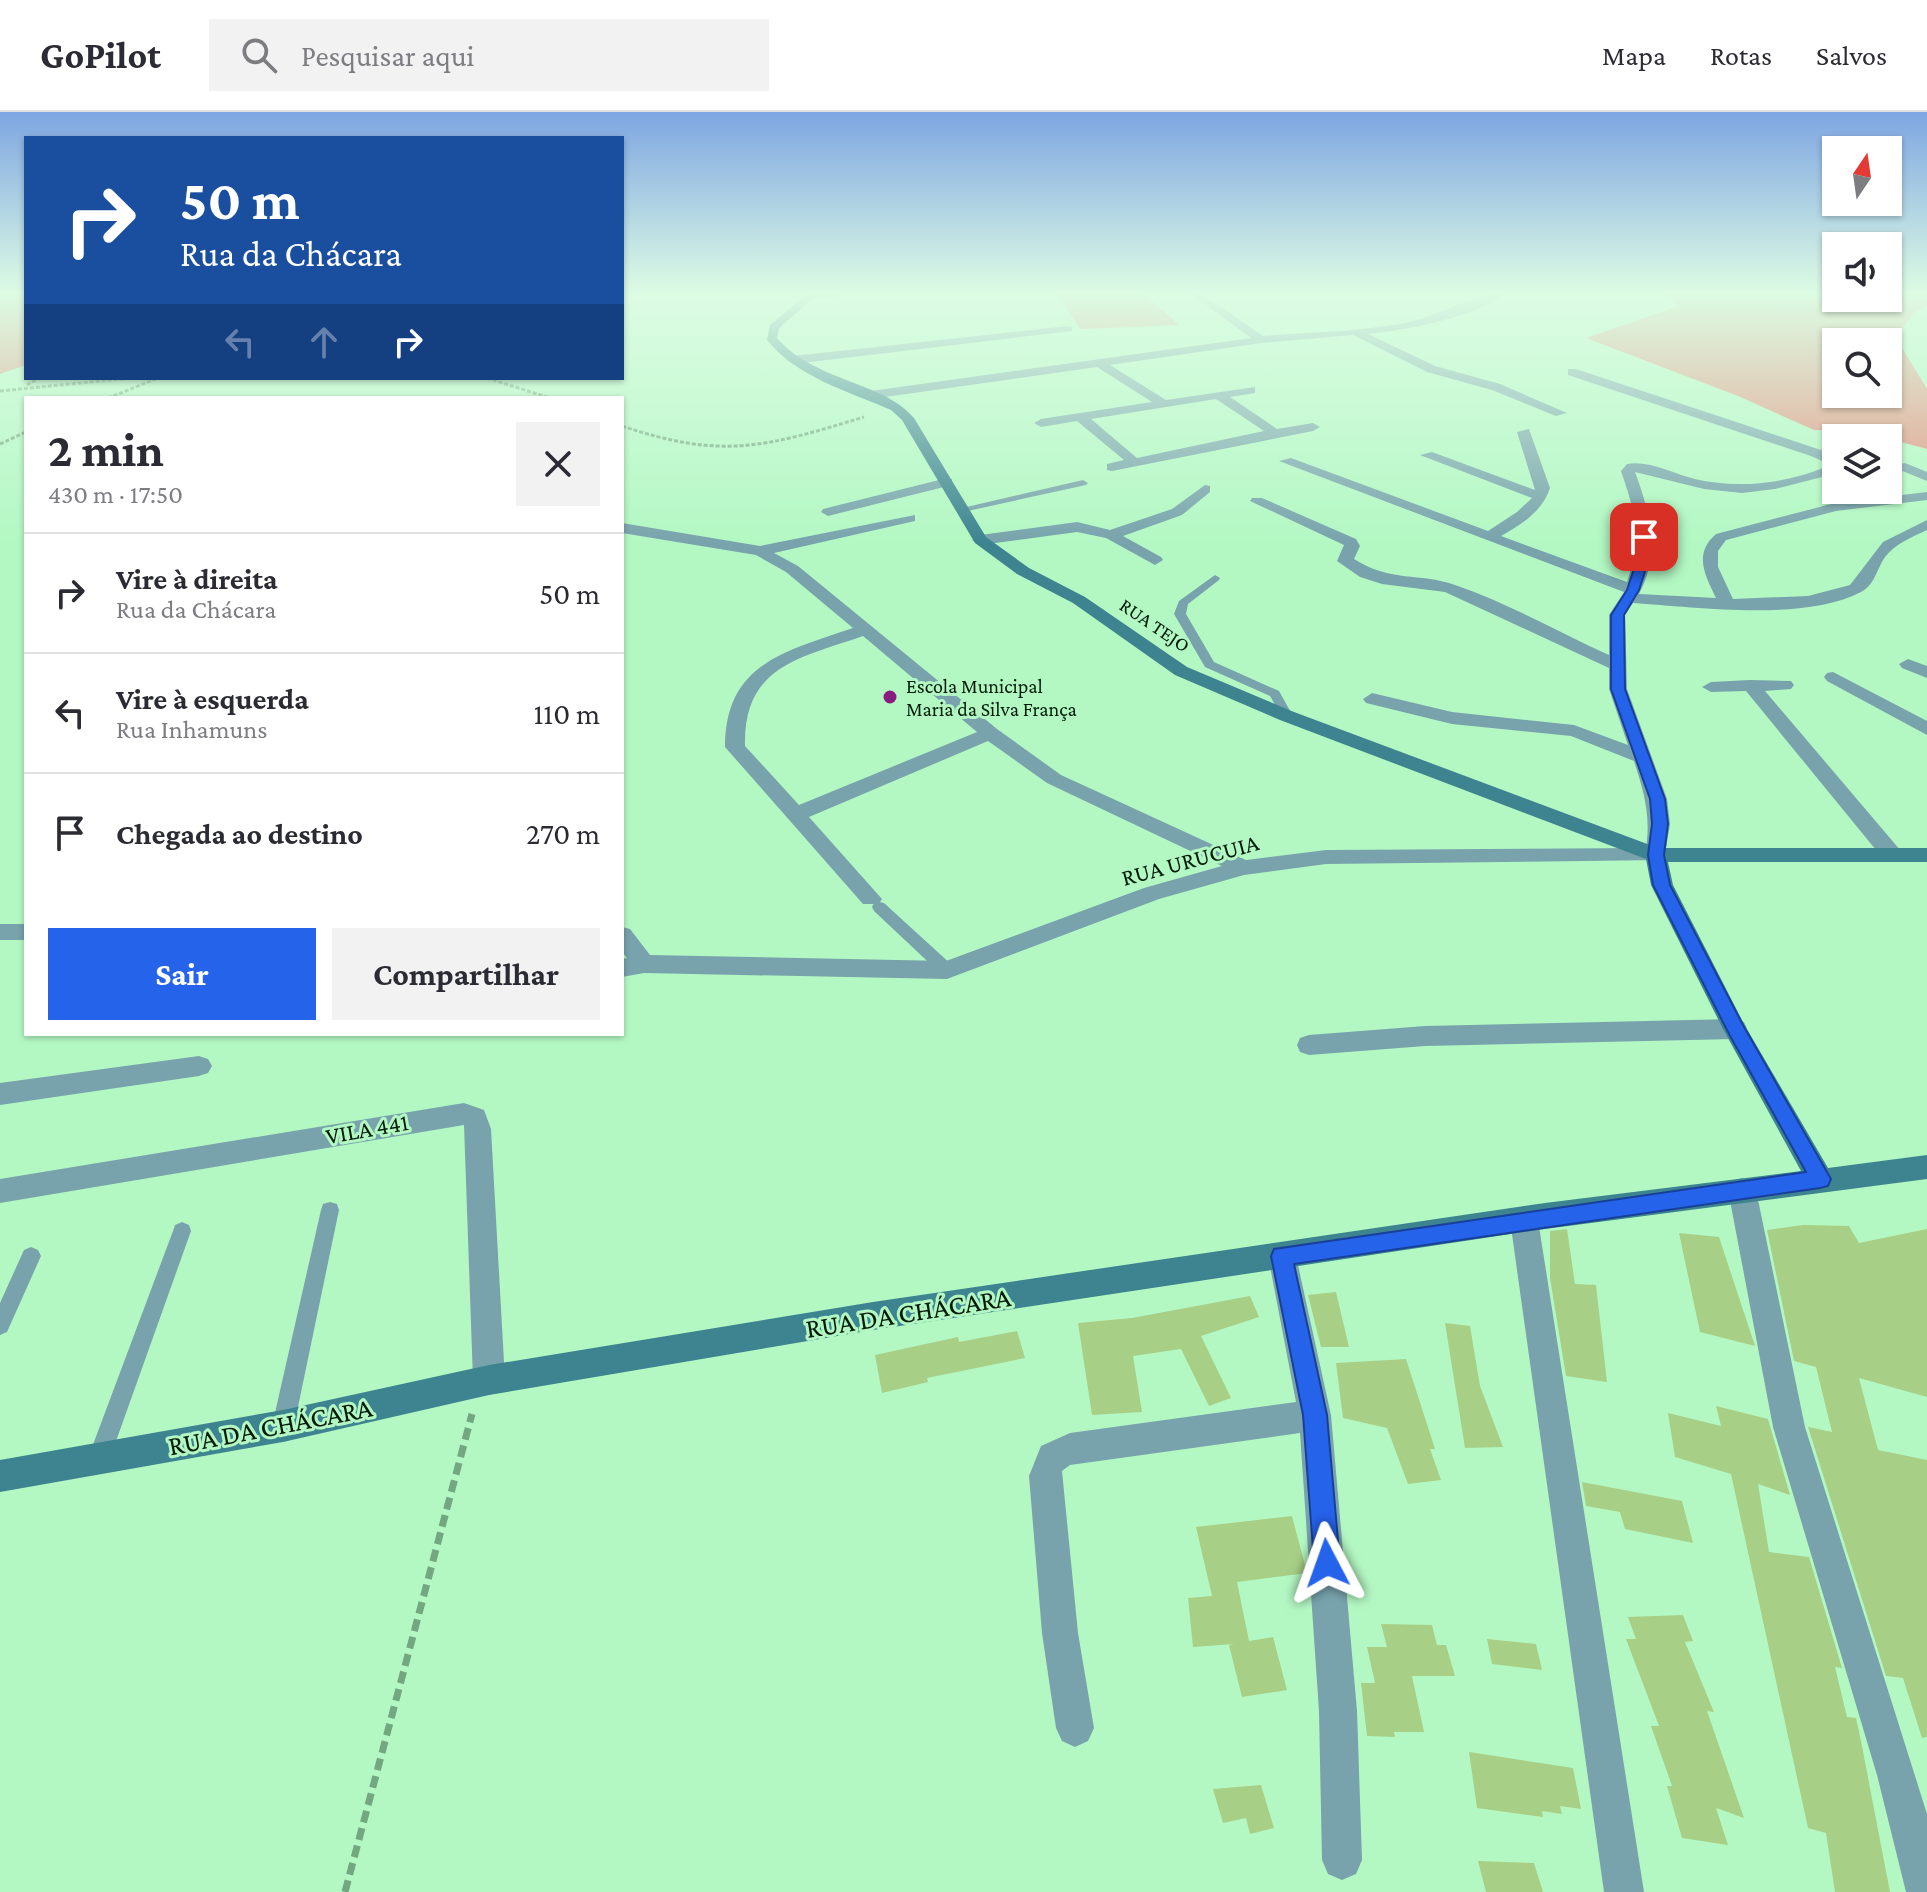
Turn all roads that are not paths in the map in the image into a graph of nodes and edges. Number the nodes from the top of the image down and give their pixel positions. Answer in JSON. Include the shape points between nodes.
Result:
{"nodes":[{"id":1,"x":831,"y":377,"type":"edge"},
{"id":2,"x":999,"y":377,"type":"edge"},
{"id":3,"x":1121,"y":377,"type":"edge"},
{"id":4,"x":1460,"y":377,"type":"edge"},
{"id":5,"x":1587,"y":377,"type":"edge"},
{"id":6,"x":1251,"y":390,"type":"dead end"},
{"id":7,"x":871,"y":395,"type":"junction"},
{"id":8,"x":1220,"y":396,"type":"junction"},
{"id":9,"x":1164,"y":404,"type":"junction"},
{"id":10,"x":1561,"y":413,"type":"dead end"},
{"id":11,"x":1080,"y":417,"type":"junction"},
{"id":12,"x":1041,"y":423,"type":"dead end"},
{"id":13,"x":1313,"y":427,"type":"dead end"},
{"id":14,"x":1524,"y":432,"type":"dead end"},
{"id":15,"x":1275,"y":433,"type":"junction"},
{"id":16,"x":1427,"y":455,"type":"dead end"},
{"id":17,"x":1133,"y":461,"type":"junction"},
{"id":18,"x":1286,"y":461,"type":"dead end"},
{"id":19,"x":1112,"y":467,"type":"dead end"},
{"id":20,"x":1905,"y":467,"type":"dead end"},
{"id":21,"x":1927,"y":477,"type":"edge"},
{"id":22,"x":947,"y":482,"type":"junction"},
{"id":23,"x":1083,"y":483,"type":"dead end"},
{"id":24,"x":1205,"y":489,"type":"dead end"},
{"id":25,"x":1927,"y":496,"type":"edge"},
{"id":26,"x":1542,"y":497,"type":"junction"},
{"id":27,"x":1257,"y":501,"type":"dead end"},
{"id":28,"x":963,"y":509,"type":"junction"},
{"id":29,"x":828,"y":512,"type":"dead end"},
{"id":30,"x":910,"y":518,"type":"dead end"},
{"id":31,"x":1927,"y":525,"type":"edge"},
{"id":32,"x":624,"y":528,"type":"edge"},
{"id":33,"x":1111,"y":535,"type":"junction"},
{"id":34,"x":1491,"y":535,"type":"junction"},
{"id":35,"x":980,"y":540,"type":"junction"},
{"id":36,"x":760,"y":551,"type":"junction"},
{"id":37,"x":1155,"y":560,"type":"dead end"},
{"id":38,"x":1215,"y":578,"type":"dead end"},
{"id":39,"x":1631,"y":594,"type":"junction"},
{"id":40,"x":1726,"y":602,"type":"junction"},
{"id":41,"x":868,"y":629,"type":"junction"},
{"id":42,"x":1908,"y":664,"type":"dead end"},
{"id":43,"x":1617,"y":665,"type":"junction"},
{"id":44,"x":1927,"y":673,"type":"edge"},
{"id":45,"x":1833,"y":677,"type":"dead end"},
{"id":46,"x":1750,"y":685,"type":"junction"},
{"id":47,"x":1785,"y":685,"type":"dead end"},
{"id":48,"x":1711,"y":687,"type":"dead end"},
{"id":49,"x":1372,"y":699,"type":"dead end"},
{"id":50,"x":1287,"y":716,"type":"junction"},
{"id":51,"x":1927,"y":729,"type":"edge"},
{"id":52,"x":990,"y":733,"type":"junction"},
{"id":53,"x":1643,"y":758,"type":"junction"},
{"id":54,"x":794,"y":815,"type":"junction"},
{"id":55,"x":1656,"y":855,"type":"junction"},
{"id":56,"x":1927,"y":855,"type":"edge"},
{"id":57,"x":1893,"y":856,"type":"junction"},
{"id":58,"x":1244,"y":868,"type":"junction"},
{"id":59,"x":875,"y":903,"type":"joint"},
{"id":60,"x":0,"y":932,"type":"edge"},
{"id":61,"x":24,"y":932,"type":"edge"},
{"id":62,"x":624,"y":941,"type":"edge"},
{"id":63,"x":633,"y":966,"type":"edge"},
{"id":64,"x":947,"y":970,"type":"junction"},
{"id":65,"x":1735,"y":1029,"type":"junction"},
{"id":66,"x":1309,"y":1045,"type":"dead end"},
{"id":67,"x":199,"y":1066,"type":"dead end"},
{"id":68,"x":0,"y":1094,"type":"edge"},
{"id":69,"x":1927,"y":1167,"type":"edge"},
{"id":70,"x":1820,"y":1179,"type":"junction"},
{"id":71,"x":1742,"y":1190,"type":"junction"},
{"id":72,"x":0,"y":1191,"type":"edge"},
{"id":73,"x":330,"y":1210,"type":"dead end"},
{"id":74,"x":1524,"y":1220,"type":"junction"},
{"id":75,"x":182,"y":1231,"type":"dead end"},
{"id":76,"x":31,"y":1256,"type":"dead end"},
{"id":77,"x":1282,"y":1256,"type":"junction"},
{"id":78,"x":0,"y":1325,"type":"edge"},
{"id":79,"x":484,"y":1382,"type":"junction"},
{"id":80,"x":1315,"y":1415,"type":"junction"},
{"id":81,"x":283,"y":1426,"type":"junction"},
{"id":82,"x":99,"y":1458,"type":"junction"},
{"id":83,"x":0,"y":1476,"type":"edge"},
{"id":84,"x":1075,"y":1728,"type":"dead end"},
{"id":85,"x":1342,"y":1860,"type":"dead end"},
{"id":86,"x":1624,"y":1892,"type":"edge"},
{"id":87,"x":1926,"y":1892,"type":"edge"}],
"edges":[{"from":1,"to":7,"type":"street","name":"RUA TEJO"},
{"from":2,"to":7,"type":"street"},
{"from":3,"to":9,"type":"street"},
{"from":4,"to":10,"type":"street"},
{"from":5,"to":39,"type":"street","via":[[1816,453],[1832,467],[1742,489],[1705,486],[1632,467],[1628,471],[1641,507],[1645,553]]},
{"from":6,"to":8,"type":"street"},
{"from":7,"to":22,"type":"street","name":"RUA TEJO","via":[[907,418]]},
{"from":8,"to":9,"type":"street"},
{"from":8,"to":15,"type":"street"},
{"from":9,"to":11,"type":"street"},
{"from":11,"to":12,"type":"street"},
{"from":11,"to":17,"type":"street"},
{"from":13,"to":15,"type":"street"},
{"from":14,"to":26,"type":"street"},
{"from":15,"to":17,"type":"street"},
{"from":16,"to":26,"type":"street"},
{"from":17,"to":19,"type":"street"},
{"from":18,"to":34,"type":"street"},
{"from":20,"to":21,"type":"street"},
{"from":22,"to":28,"type":"street","name":"RUA TEJO"},
{"from":22,"to":29,"type":"street"},
{"from":23,"to":28,"type":"lane"},
{"from":24,"to":33,"type":"street","via":[[1177,512]]},
{"from":25,"to":40,"type":"street","via":[[1835,507],[1721,537],[1707,554]]},
{"from":26,"to":34,"type":"street"},
{"from":27,"to":43,"type":"street","via":[[1351,542],[1345,561],[1366,574],[1449,588]]},
{"from":28,"to":35,"type":"street","name":"RUA TEJO"},
{"from":30,"to":36,"type":"street"},
{"from":31,"to":40,"type":"street","via":[[1884,548],[1856,588],[1810,601]]},
{"from":32,"to":36,"type":"street"},
{"from":33,"to":35,"type":"street","via":[[1077,527]]},
{"from":33,"to":37,"type":"street"},
{"from":34,"to":39,"type":"street"},
{"from":35,"to":50,"type":"street","name":"RUA TEJO","via":[[1181,671]]},
{"from":36,"to":41,"type":"street","via":[[792,569]]},
{"from":38,"to":50,"type":"lane","via":[[1183,603],[1180,614],[1209,664],[1275,694]]},
{"from":39,"to":40,"type":"street"},
{"from":39,"to":43,"type":"street","via":[[1617,615]]},
{"from":41,"to":52,"type":"street"},
{"from":41,"to":54,"type":"street","via":[[775,663],[754,678],[740,698],[732,728],[735,747]]},
{"from":42,"to":44,"type":"street"},
{"from":43,"to":53,"type":"street","via":[[1618,689]]},
{"from":45,"to":51,"type":"street"},
{"from":46,"to":47,"type":"street"},
{"from":46,"to":48,"type":"street"},
{"from":46,"to":57,"type":"street"},
{"from":49,"to":53,"type":"street","via":[[1452,718],[1574,731]]},
{"from":50,"to":55,"type":"street","name":"RUA TEJO"},
{"from":52,"to":54,"type":"street"},
{"from":52,"to":58,"type":"street","via":[[1054,779]]},
{"from":53,"to":55,"type":"street","via":[[1657,799]]},
{"from":54,"to":59,"type":"street"},
{"from":55,"to":57,"type":"street","name":"RUA URUCUIA"},
{"from":55,"to":58,"type":"street","name":"RUA URUCUIA","via":[[1326,857]]},
{"from":55,"to":65,"type":"street","via":[[1662,885]]},
{"from":56,"to":57,"type":"street","name":"RUA URUCUIA"},
{"from":58,"to":64,"type":"street","name":"RUA URUCUIA","via":[[1152,893]]},
{"from":59,"to":64,"type":"lane"},
{"from":60,"to":61,"type":"street"},
{"from":62,"to":63,"type":"street"},
{"from":63,"to":64,"type":"street","name":"RUA URUCUIA"},
{"from":65,"to":66,"type":"street","via":[[1425,1036]]},
{"from":65,"to":70,"type":"street"},
{"from":67,"to":68,"type":"street"},
{"from":69,"to":70,"type":"street","name":"RUA DA CHÁCARA"},
{"from":70,"to":71,"type":"street","name":"RUA DA CHÁCARA"},
{"from":71,"to":74,"type":"street","name":"RUA DA CHÁCARA"},
{"from":71,"to":87,"type":"street","via":[[1789,1426],[1912,1823]]},
{"from":72,"to":79,"type":"street","name":"VILA 441","via":[[442,1116],[475,1118]]},
{"from":73,"to":81,"type":"lane"},
{"from":74,"to":77,"type":"street","name":"RUA DA CHÁCARA"},
{"from":74,"to":86,"type":"street"},
{"from":75,"to":82,"type":"lane"},
{"from":76,"to":78,"type":"lane"},
{"from":77,"to":79,"type":"street","name":"RUA DA CHÁCARA","via":[[873,1316]]},
{"from":77,"to":80,"type":"street"},
{"from":79,"to":81,"type":"street","name":"RUA DA CHÁCARA"},
{"from":80,"to":84,"type":"street","via":[[1070,1449],[1047,1462],[1060,1633]]},
{"from":80,"to":85,"type":"street","via":[[1338,1711]]},
{"from":81,"to":82,"type":"street","name":"RUA DA CHÁCARA"},
{"from":82,"to":83,"type":"street","name":"RUA DA CHÁCARA"}]}
